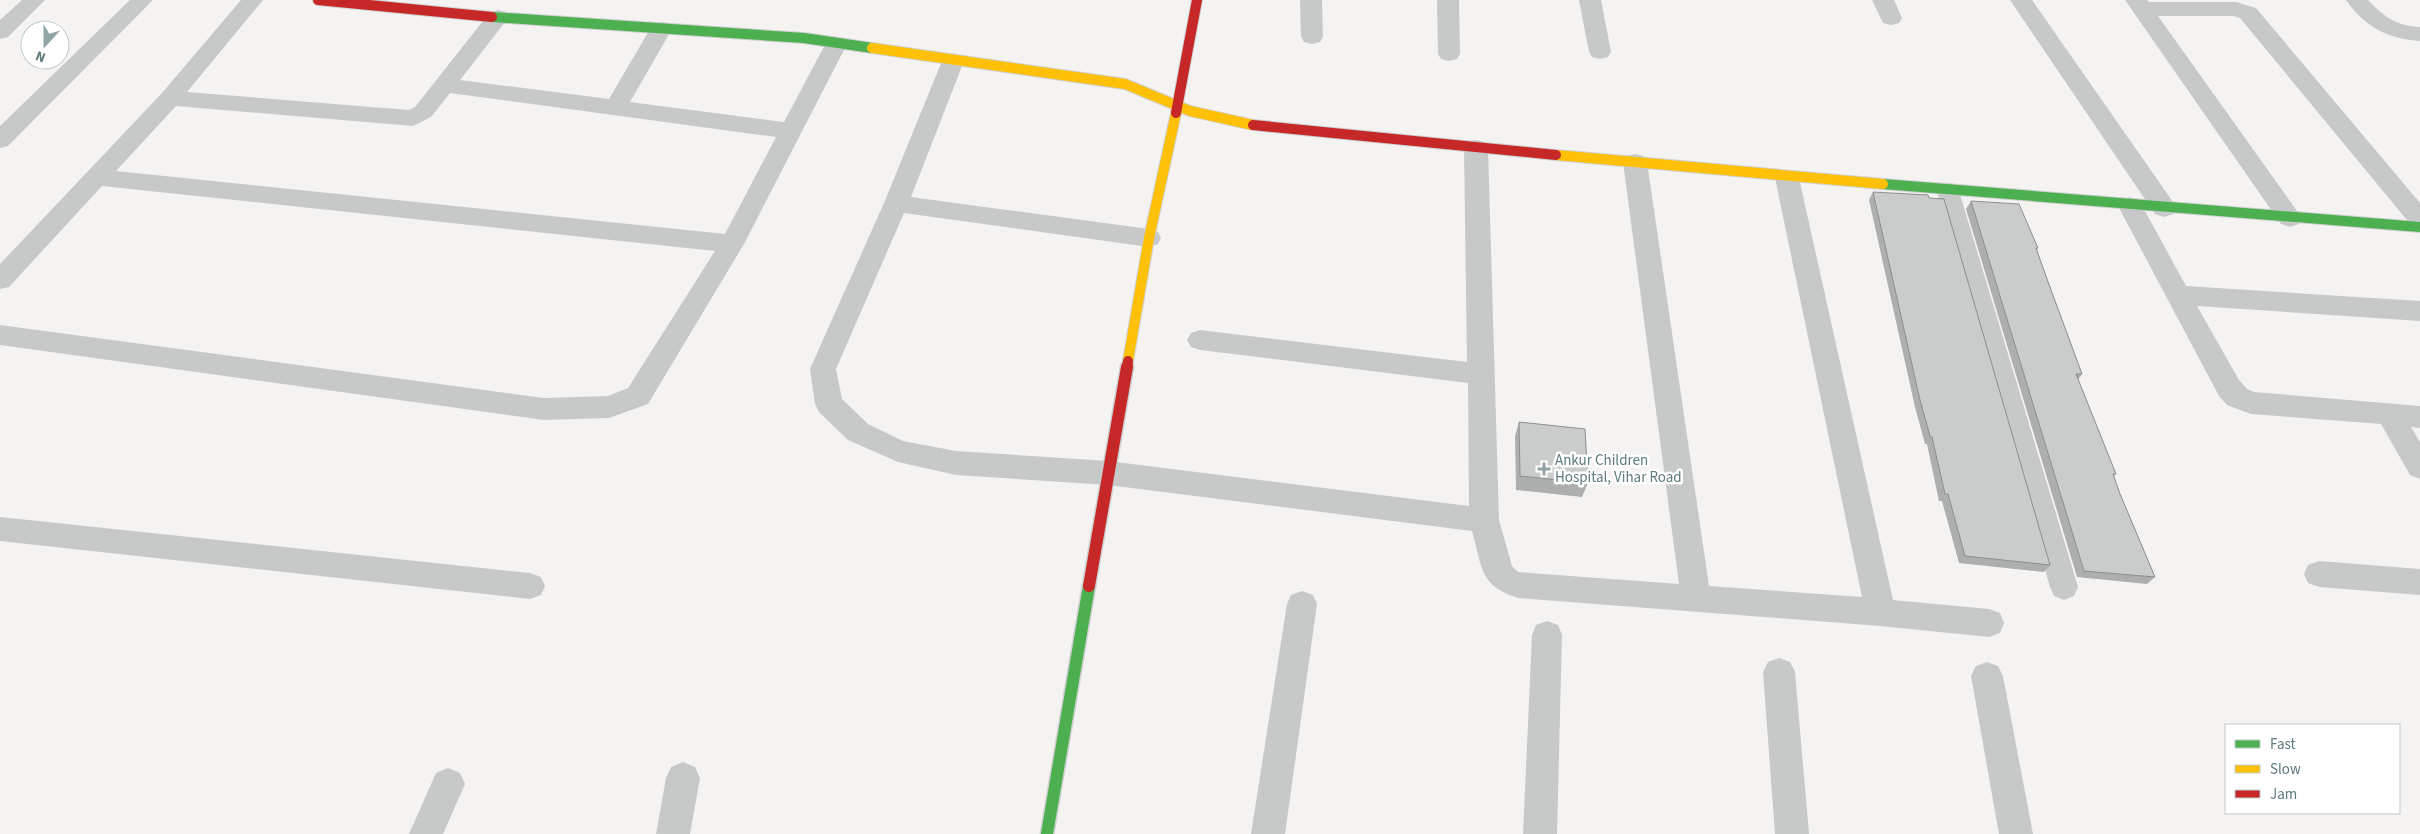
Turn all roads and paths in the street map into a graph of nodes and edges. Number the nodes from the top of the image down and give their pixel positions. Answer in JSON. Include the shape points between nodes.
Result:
{"nodes":[{"id":1,"x":34,"y":0,"type":"edge"},
{"id":2,"x":142,"y":0,"type":"edge"},
{"id":3,"x":252,"y":0,"type":"edge"},
{"id":4,"x":1197,"y":0,"type":"edge"},
{"id":5,"x":1311,"y":0,"type":"edge"},
{"id":6,"x":1448,"y":0,"type":"edge"},
{"id":7,"x":1590,"y":0,"type":"edge"},
{"id":8,"x":2021,"y":0,"type":"edge"},
{"id":9,"x":2357,"y":0,"type":"edge"},
{"id":10,"x":325,"y":1,"type":"edge"},
{"id":11,"x":2140,"y":4,"type":"edge"},
{"id":12,"x":498,"y":17,"type":"junction"},
{"id":13,"x":661,"y":29,"type":"junction"},
{"id":14,"x":0,"y":32,"type":"edge"},
{"id":15,"x":2420,"y":34,"type":"edge"},
{"id":16,"x":1312,"y":37,"type":"dead end"},
{"id":17,"x":836,"y":44,"type":"junction"},
{"id":18,"x":1600,"y":52,"type":"dead end"},
{"id":19,"x":1449,"y":54,"type":"dead end"},
{"id":20,"x":953,"y":62,"type":"junction"},
{"id":21,"x":445,"y":85,"type":"junction"},
{"id":22,"x":170,"y":98,"type":"junction"},
{"id":23,"x":1177,"y":106,"type":"junction"},
{"id":24,"x":615,"y":108,"type":"junction"},
{"id":25,"x":791,"y":131,"type":"junction"},
{"id":26,"x":0,"y":140,"type":"edge"},
{"id":27,"x":1476,"y":148,"type":"junction"},
{"id":28,"x":1635,"y":162,"type":"junction"},
{"id":29,"x":95,"y":177,"type":"junction"},
{"id":30,"x":1787,"y":178,"type":"junction"},
{"id":31,"x":1948,"y":191,"type":"junction"},
{"id":32,"x":896,"y":203,"type":"junction"},
{"id":33,"x":2130,"y":206,"type":"junction"},
{"id":34,"x":2164,"y":208,"type":"junction"},
{"id":35,"x":2290,"y":218,"type":"junction"},
{"id":36,"x":2420,"y":219,"type":"edge"},
{"id":37,"x":2420,"y":227,"type":"edge"},
{"id":38,"x":1149,"y":238,"type":"junction"},
{"id":39,"x":732,"y":244,"type":"junction"},
{"id":40,"x":0,"y":280,"type":"edge"},
{"id":41,"x":2178,"y":296,"type":"junction"},
{"id":42,"x":2420,"y":311,"type":"edge"},
{"id":43,"x":0,"y":335,"type":"edge"},
{"id":44,"x":1200,"y":340,"type":"dead end"},
{"id":45,"x":1480,"y":374,"type":"junction"},
{"id":46,"x":2390,"y":414,"type":"junction"},
{"id":47,"x":2420,"y":417,"type":"edge"},
{"id":48,"x":2420,"y":466,"type":"edge"},
{"id":49,"x":1108,"y":473,"type":"junction"},
{"id":50,"x":1484,"y":520,"type":"junction"},
{"id":51,"x":0,"y":529,"type":"edge"},
{"id":52,"x":2319,"y":574,"type":"dead end"},
{"id":53,"x":2420,"y":582,"type":"edge"},
{"id":54,"x":530,"y":586,"type":"dead end"},
{"id":55,"x":2064,"y":587,"type":"dead end"},
{"id":56,"x":1696,"y":599,"type":"junction"},
{"id":57,"x":1302,"y":604,"type":"dead end"},
{"id":58,"x":1880,"y":612,"type":"junction"},
{"id":59,"x":1989,"y":623,"type":"dead end"},
{"id":60,"x":1546,"y":635,"type":"dead end"},
{"id":61,"x":1779,"y":672,"type":"dead end"},
{"id":62,"x":1987,"y":676,"type":"dead end"},
{"id":63,"x":683,"y":778,"type":"dead end"},
{"id":64,"x":448,"y":784,"type":"dead end"},
{"id":65,"x":426,"y":834,"type":"edge"},
{"id":66,"x":673,"y":834,"type":"edge"},
{"id":67,"x":1047,"y":834,"type":"edge"},
{"id":68,"x":1268,"y":834,"type":"edge"},
{"id":69,"x":1540,"y":834,"type":"edge"},
{"id":70,"x":1792,"y":834,"type":"edge"},
{"id":71,"x":2016,"y":834,"type":"edge"}],
"edges":[{"from":1,"to":14,"type":"street"},
{"from":2,"to":26,"type":"street"},
{"from":3,"to":22,"type":"street"},
{"from":4,"to":23,"type":"street"},
{"from":5,"to":16,"type":"street"},
{"from":6,"to":19,"type":"street"},
{"from":7,"to":18,"type":"street"},
{"from":8,"to":34,"type":"street"},
{"from":9,"to":15,"type":"street","via":[[2376,22],[2389,30]]},
{"from":10,"to":12,"type":"street"},
{"from":11,"to":35,"type":"street"},
{"from":11,"to":36,"type":"street","via":[[2236,9],[2248,13]]},
{"from":12,"to":13,"type":"street"},
{"from":12,"to":21,"type":"street"},
{"from":13,"to":17,"type":"street","via":[[804,38]]},
{"from":13,"to":24,"type":"street"},
{"from":17,"to":20,"type":"street"},
{"from":17,"to":25,"type":"street"},
{"from":20,"to":23,"type":"street","via":[[1125,84]]},
{"from":20,"to":32,"type":"street"},
{"from":21,"to":22,"type":"street","via":[[414,118]]},
{"from":21,"to":24,"type":"street"},
{"from":22,"to":29,"type":"street"},
{"from":23,"to":27,"type":"street","via":[[1216,118],[1267,127]]},
{"from":23,"to":38,"type":"street"},
{"from":24,"to":25,"type":"street"},
{"from":25,"to":39,"type":"street"},
{"from":27,"to":28,"type":"street"},
{"from":27,"to":45,"type":"street"},
{"from":28,"to":30,"type":"street"},
{"from":28,"to":56,"type":"street"},
{"from":29,"to":39,"type":"street"},
{"from":29,"to":40,"type":"street"},
{"from":30,"to":31,"type":"street"},
{"from":30,"to":58,"type":"street"},
{"from":31,"to":33,"type":"street"},
{"from":31,"to":55,"type":"lane"},
{"from":32,"to":38,"type":"street"},
{"from":32,"to":49,"type":"street","via":[[823,369],[829,404],[858,432],[898,451],[956,463]]},
{"from":33,"to":34,"type":"street"},
{"from":33,"to":41,"type":"street"},
{"from":34,"to":35,"type":"street"},
{"from":35,"to":37,"type":"street"},
{"from":38,"to":49,"type":"street"},
{"from":39,"to":43,"type":"street","via":[[638,396],[609,407],[544,409]]},
{"from":41,"to":42,"type":"street"},
{"from":41,"to":46,"type":"street","via":[[2236,397],[2252,403]]},
{"from":44,"to":45,"type":"street"},
{"from":45,"to":50,"type":"street"},
{"from":46,"to":47,"type":"street"},
{"from":46,"to":48,"type":"street"},
{"from":49,"to":50,"type":"street"},
{"from":49,"to":67,"type":"street"},
{"from":50,"to":56,"type":"street","via":[[1499,573],[1508,582]]},
{"from":51,"to":54,"type":"street"},
{"from":52,"to":53,"type":"street"},
{"from":56,"to":58,"type":"street"},
{"from":57,"to":68,"type":"street"},
{"from":58,"to":59,"type":"street"},
{"from":60,"to":69,"type":"street"},
{"from":61,"to":70,"type":"street"},
{"from":62,"to":71,"type":"street"},
{"from":63,"to":66,"type":"street"},
{"from":64,"to":65,"type":"street"}]}
